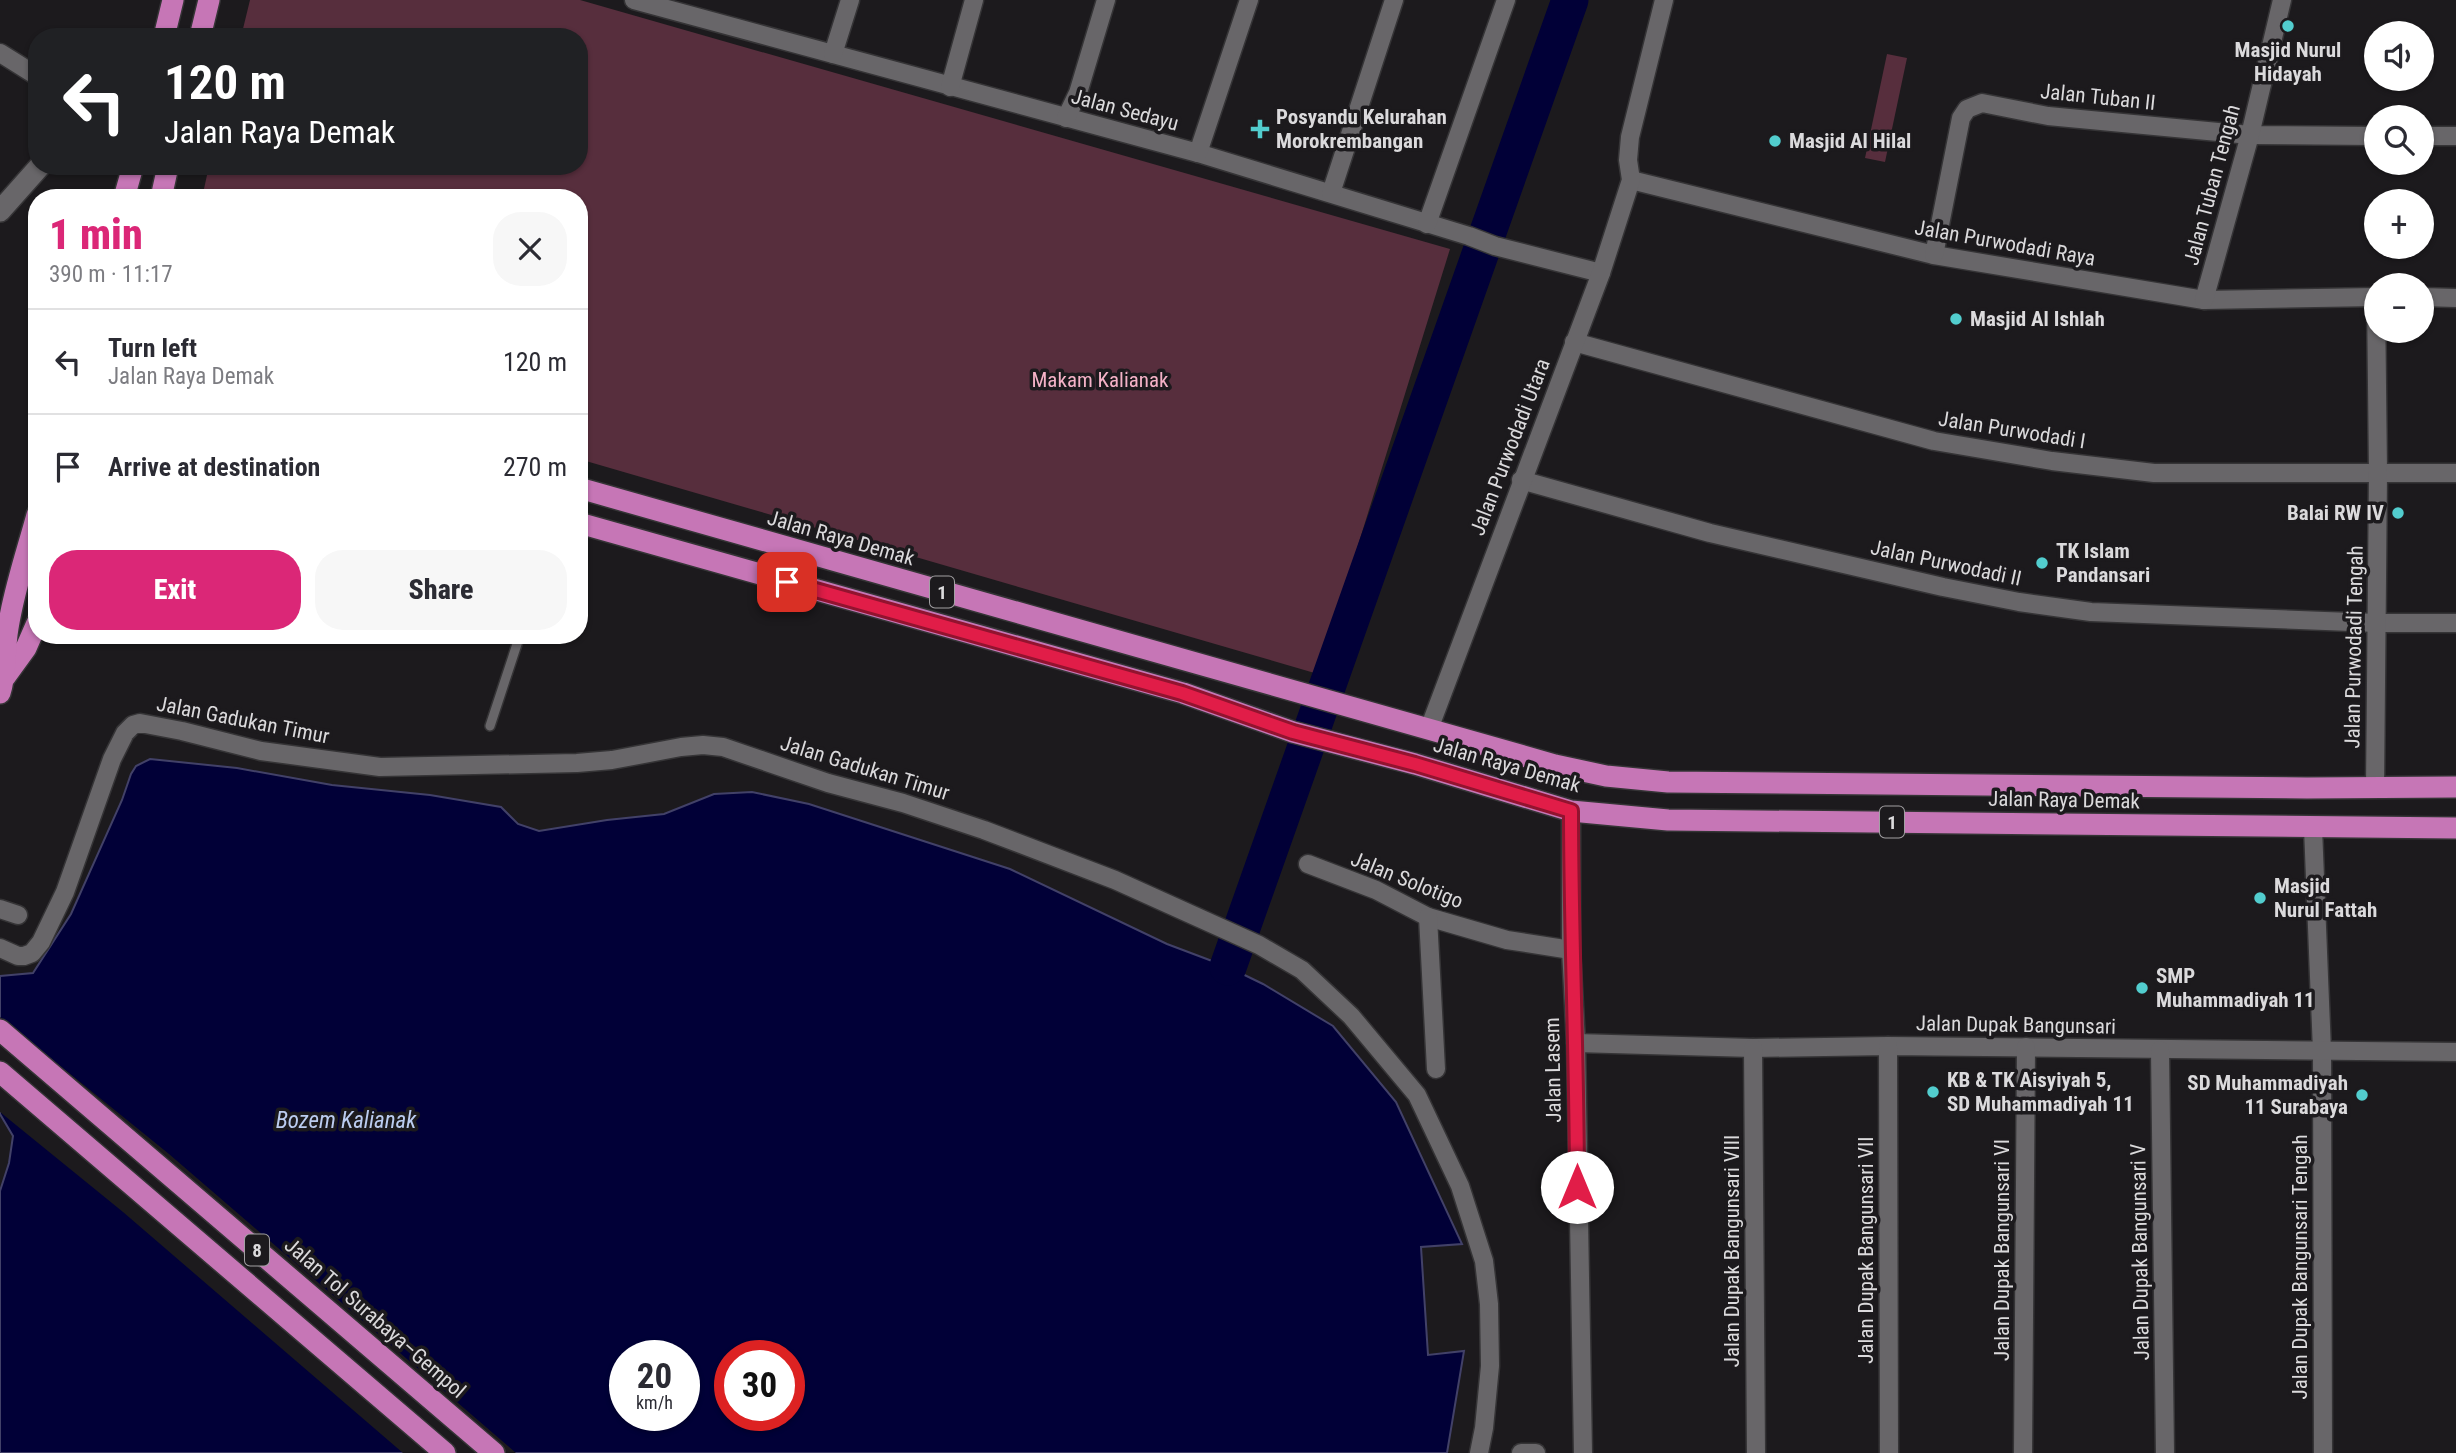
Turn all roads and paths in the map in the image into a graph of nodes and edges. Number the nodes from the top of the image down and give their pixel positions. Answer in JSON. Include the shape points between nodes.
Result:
{"nodes":[{"id":1,"x":173,"y":0,"type":"edge"},
{"id":2,"x":209,"y":0,"type":"edge"},
{"id":3,"x":634,"y":0,"type":"edge"},
{"id":4,"x":850,"y":0,"type":"edge"},
{"id":5,"x":974,"y":0,"type":"edge"},
{"id":6,"x":1106,"y":0,"type":"edge"},
{"id":7,"x":1249,"y":0,"type":"edge"},
{"id":8,"x":1394,"y":0,"type":"edge"},
{"id":9,"x":1506,"y":0,"type":"edge"},
{"id":10,"x":1664,"y":0,"type":"edge"},
{"id":11,"x":2282,"y":0,"type":"edge"},
{"id":12,"x":166,"y":28,"type":"edge"},
{"id":13,"x":202,"y":28,"type":"edge"},
{"id":14,"x":0,"y":53,"type":"edge"},
{"id":15,"x":834,"y":54,"type":"junction"},
{"id":16,"x":28,"y":70,"type":"edge"},
{"id":17,"x":950,"y":87,"type":"junction"},
{"id":18,"x":1066,"y":118,"type":"junction"},
{"id":19,"x":2250,"y":135,"type":"junction"},
{"id":20,"x":2364,"y":136,"type":"edge"},
{"id":21,"x":2434,"y":136,"type":"edge"},
{"id":22,"x":2456,"y":136,"type":"edge"},
{"id":23,"x":1198,"y":153,"type":"junction"},
{"id":24,"x":32,"y":175,"type":"edge"},
{"id":25,"x":1631,"y":180,"type":"junction"},
{"id":26,"x":1331,"y":193,"type":"junction"},
{"id":27,"x":0,"y":211,"type":"edge"},
{"id":28,"x":1427,"y":224,"type":"junction"},
{"id":29,"x":1934,"y":255,"type":"junction"},
{"id":30,"x":1601,"y":273,"type":"junction"},
{"id":31,"x":2364,"y":297,"type":"edge"},
{"id":32,"x":2434,"y":298,"type":"edge"},
{"id":33,"x":2456,"y":298,"type":"edge"},
{"id":34,"x":2204,"y":300,"type":"junction"},
{"id":35,"x":1574,"y":341,"type":"junction"},
{"id":36,"x":2377,"y":343,"type":"edge"},
{"id":37,"x":2378,"y":473,"type":"junction"},
{"id":38,"x":2456,"y":473,"type":"edge"},
{"id":39,"x":1521,"y":480,"type":"junction"},
{"id":40,"x":588,"y":491,"type":"edge"},
{"id":41,"x":588,"y":526,"type":"edge"},
{"id":42,"x":28,"y":549,"type":"edge"},
{"id":43,"x":2377,"y":623,"type":"junction"},
{"id":44,"x":2456,"y":623,"type":"edge"},
{"id":45,"x":28,"y":643,"type":"edge"},
{"id":46,"x":517,"y":644,"type":"edge"},
{"id":47,"x":1144,"y":649,"type":"junction"},
{"id":48,"x":1172,"y":656,"type":"junction"},
{"id":49,"x":1135,"y":680,"type":"junction"},
{"id":50,"x":2,"y":685,"type":"edge"},
{"id":51,"x":1163,"y":688,"type":"junction"},
{"id":52,"x":490,"y":726,"type":"dead end"},
{"id":53,"x":1429,"y":729,"type":"junction"},
{"id":54,"x":2375,"y":788,"type":"junction"},
{"id":55,"x":2456,"y":788,"type":"edge"},
{"id":56,"x":1571,"y":811,"type":"junction"},
{"id":57,"x":2313,"y":828,"type":"junction"},
{"id":58,"x":2456,"y":828,"type":"edge"},
{"id":59,"x":1308,"y":864,"type":"dead end"},
{"id":60,"x":0,"y":909,"type":"edge"},
{"id":61,"x":18,"y":915,"type":"dead end"},
{"id":62,"x":1428,"y":917,"type":"junction"},
{"id":63,"x":0,"y":948,"type":"edge"},
{"id":64,"x":1571,"y":950,"type":"junction"},
{"id":65,"x":0,"y":1030,"type":"edge"},
{"id":66,"x":1576,"y":1043,"type":"junction"},
{"id":67,"x":1888,"y":1046,"type":"junction"},
{"id":68,"x":2026,"y":1047,"type":"junction"},
{"id":69,"x":1753,"y":1048,"type":"junction"},
{"id":70,"x":2160,"y":1050,"type":"junction"},
{"id":71,"x":2322,"y":1051,"type":"junction"},
{"id":72,"x":2456,"y":1052,"type":"edge"},
{"id":73,"x":1436,"y":1069,"type":"dead end"},
{"id":74,"x":0,"y":1072,"type":"edge"},
{"id":75,"x":445,"y":1453,"type":"edge"},
{"id":76,"x":494,"y":1453,"type":"edge"},
{"id":77,"x":1479,"y":1453,"type":"edge"},
{"id":78,"x":1521,"y":1453,"type":"edge"},
{"id":79,"x":1536,"y":1453,"type":"edge"},
{"id":80,"x":1583,"y":1453,"type":"edge"},
{"id":81,"x":1756,"y":1453,"type":"edge"},
{"id":82,"x":1889,"y":1453,"type":"edge"},
{"id":83,"x":2023,"y":1453,"type":"edge"},
{"id":84,"x":2165,"y":1453,"type":"edge"},
{"id":85,"x":2323,"y":1453,"type":"edge"}],
"edges":[{"from":1,"to":12,"type":"highway"},
{"from":2,"to":13,"type":"highway"},
{"from":3,"to":15,"type":"street","name":"Jalan Sedayu"},
{"from":4,"to":15,"type":"street"},
{"from":5,"to":17,"type":"street"},
{"from":6,"to":18,"type":"street"},
{"from":7,"to":23,"type":"street"},
{"from":8,"to":26,"type":"street"},
{"from":9,"to":28,"type":"street"},
{"from":10,"to":25,"type":"street","via":[[1630,137]]},
{"from":11,"to":19,"type":"street","name":"Jalan Tuban Tengah"},
{"from":14,"to":16,"type":"street"},
{"from":15,"to":17,"type":"street","name":"Jalan Sedayu"},
{"from":17,"to":18,"type":"street","name":"Jalan Sedayu"},
{"from":18,"to":23,"type":"street","name":"Jalan Sedayu"},
{"from":19,"to":20,"type":"street","name":"Jalan Tuban II"},
{"from":19,"to":29,"type":"street","name":"Jalan Tuban II","via":[[2048,116],[1982,103],[1967,109],[1961,118]]},
{"from":19,"to":34,"type":"street","name":"Jalan Tuban Tengah"},
{"from":21,"to":22,"type":"street"},
{"from":23,"to":26,"type":"street","name":"Jalan Sedayu"},
{"from":24,"to":27,"type":"street"},
{"from":25,"to":29,"type":"street","name":"Jalan Purwodadi Raya"},
{"from":25,"to":30,"type":"street","name":"Jalan Purwodadi Utara"},
{"from":26,"to":28,"type":"street","name":"Jalan Sedayu"},
{"from":28,"to":30,"type":"street","name":"Jalan Sedayu"},
{"from":29,"to":34,"type":"street","name":"Jalan Purwodadi Raya"},
{"from":30,"to":35,"type":"street","name":"Jalan Purwodadi Utara"},
{"from":31,"to":34,"type":"street","name":"Jalan Purwodadi Raya"},
{"from":32,"to":33,"type":"street"},
{"from":35,"to":37,"type":"street","name":"Jalan Purwodadi I","via":[[1947,443],[2052,461],[2154,473]]},
{"from":35,"to":39,"type":"street","name":"Jalan Purwodadi Utara"},
{"from":36,"to":37,"type":"street","name":"Jalan Purwodadi Tengah"},
{"from":37,"to":38,"type":"street","name":"Jalan Purwodadi I"},
{"from":37,"to":43,"type":"street","name":"Jalan Purwodadi Tengah"},
{"from":39,"to":43,"type":"street","name":"Jalan Purwodadi II","via":[[1710,533],[2020,602],[2091,612]]},
{"from":39,"to":53,"type":"street","name":"Jalan Purwodadi Utara"},
{"from":40,"to":47,"type":"highway","name":"Jalan Raya Demak","number":"1"},
{"from":41,"to":49,"type":"highway","name":"Jalan Raya Demak","number":"1"},
{"from":42,"to":50,"type":"highway","via":[[8,626]]},
{"from":43,"to":44,"type":"street","name":"Jalan Purwodadi II"},
{"from":43,"to":54,"type":"street","name":"Jalan Purwodadi Tengah"},
{"from":45,"to":50,"type":"highway"},
{"from":46,"to":52,"type":"lane"},
{"from":47,"to":48,"type":"highway","name":"Jalan Raya Demak","number":"1"},
{"from":47,"to":49,"type":"highway","via":[[1146,667]]},
{"from":48,"to":51,"type":"highway","via":[[1161,670]]},
{"from":48,"to":53,"type":"highway","name":"Jalan Raya Demak","number":"1"},
{"from":49,"to":51,"type":"highway","name":"Jalan Raya Demak","number":"1"},
{"from":51,"to":56,"type":"highway","name":"Jalan Raya Demak","number":"1","via":[[1293,732]]},
{"from":53,"to":54,"type":"highway","name":"Jalan Raya Demak","number":"1","via":[[1555,765],[1668,782]]},
{"from":54,"to":55,"type":"highway","name":"Jalan Raya Demak","number":"1"},
{"from":56,"to":57,"type":"highway","name":"Jalan Raya Demak","number":"1","via":[[1668,820]]},
{"from":56,"to":64,"type":"street","name":"Jalan Lasem"},
{"from":57,"to":58,"type":"highway","name":"Jalan Raya Demak","number":"1"},
{"from":57,"to":71,"type":"street","name":"Jalan Dupak Bangunsari Tengah"},
{"from":59,"to":62,"type":"street","name":"Jalan Solotigo","via":[[1376,890]]},
{"from":60,"to":61,"type":"street"},
{"from":62,"to":64,"type":"street","name":"Jalan Solotigo","via":[[1507,940]]},
{"from":62,"to":73,"type":"street"},
{"from":63,"to":77,"type":"street","name":"Jalan Gadukan Timur","via":[[24,956],[41,942],[65,892],[112,760],[125,733],[140,723],[261,751],[380,767],[577,763],[681,747],[723,747],[984,830],[1115,880],[1259,945],[1302,970],[1351,1016],[1417,1096],[1460,1186],[1484,1261],[1490,1366]]},
{"from":64,"to":66,"type":"street","name":"Jalan Lasem"},
{"from":65,"to":76,"type":"highway","name":"Jalan Tol Surabaya–Gempol","number":"8"},
{"from":66,"to":69,"type":"street","name":"Jalan Dupak Bangunsari"},
{"from":66,"to":80,"type":"street","name":"Jalan Lasem"},
{"from":67,"to":68,"type":"street","name":"Jalan Dupak Bangunsari"},
{"from":67,"to":69,"type":"street","name":"Jalan Dupak Bangunsari"},
{"from":67,"to":82,"type":"street","name":"Jalan Dupak Bangunsari VII"},
{"from":68,"to":70,"type":"street","name":"Jalan Dupak Bangunsari"},
{"from":68,"to":83,"type":"street","name":"Jalan Dupak Bangunsari VI"},
{"from":69,"to":81,"type":"street","name":"Jalan Dupak Bangunsari VIII"},
{"from":70,"to":71,"type":"street","name":"Jalan Dupak Bangunsari"},
{"from":70,"to":84,"type":"street","name":"Jalan Dupak Bangunsari V"},
{"from":71,"to":72,"type":"street","name":"Jalan Dupak Bangunsari"},
{"from":71,"to":85,"type":"street","name":"Jalan Dupak Bangunsari Tengah"},
{"from":74,"to":75,"type":"highway","number":"8"},
{"from":78,"to":79,"type":"street"}]}
